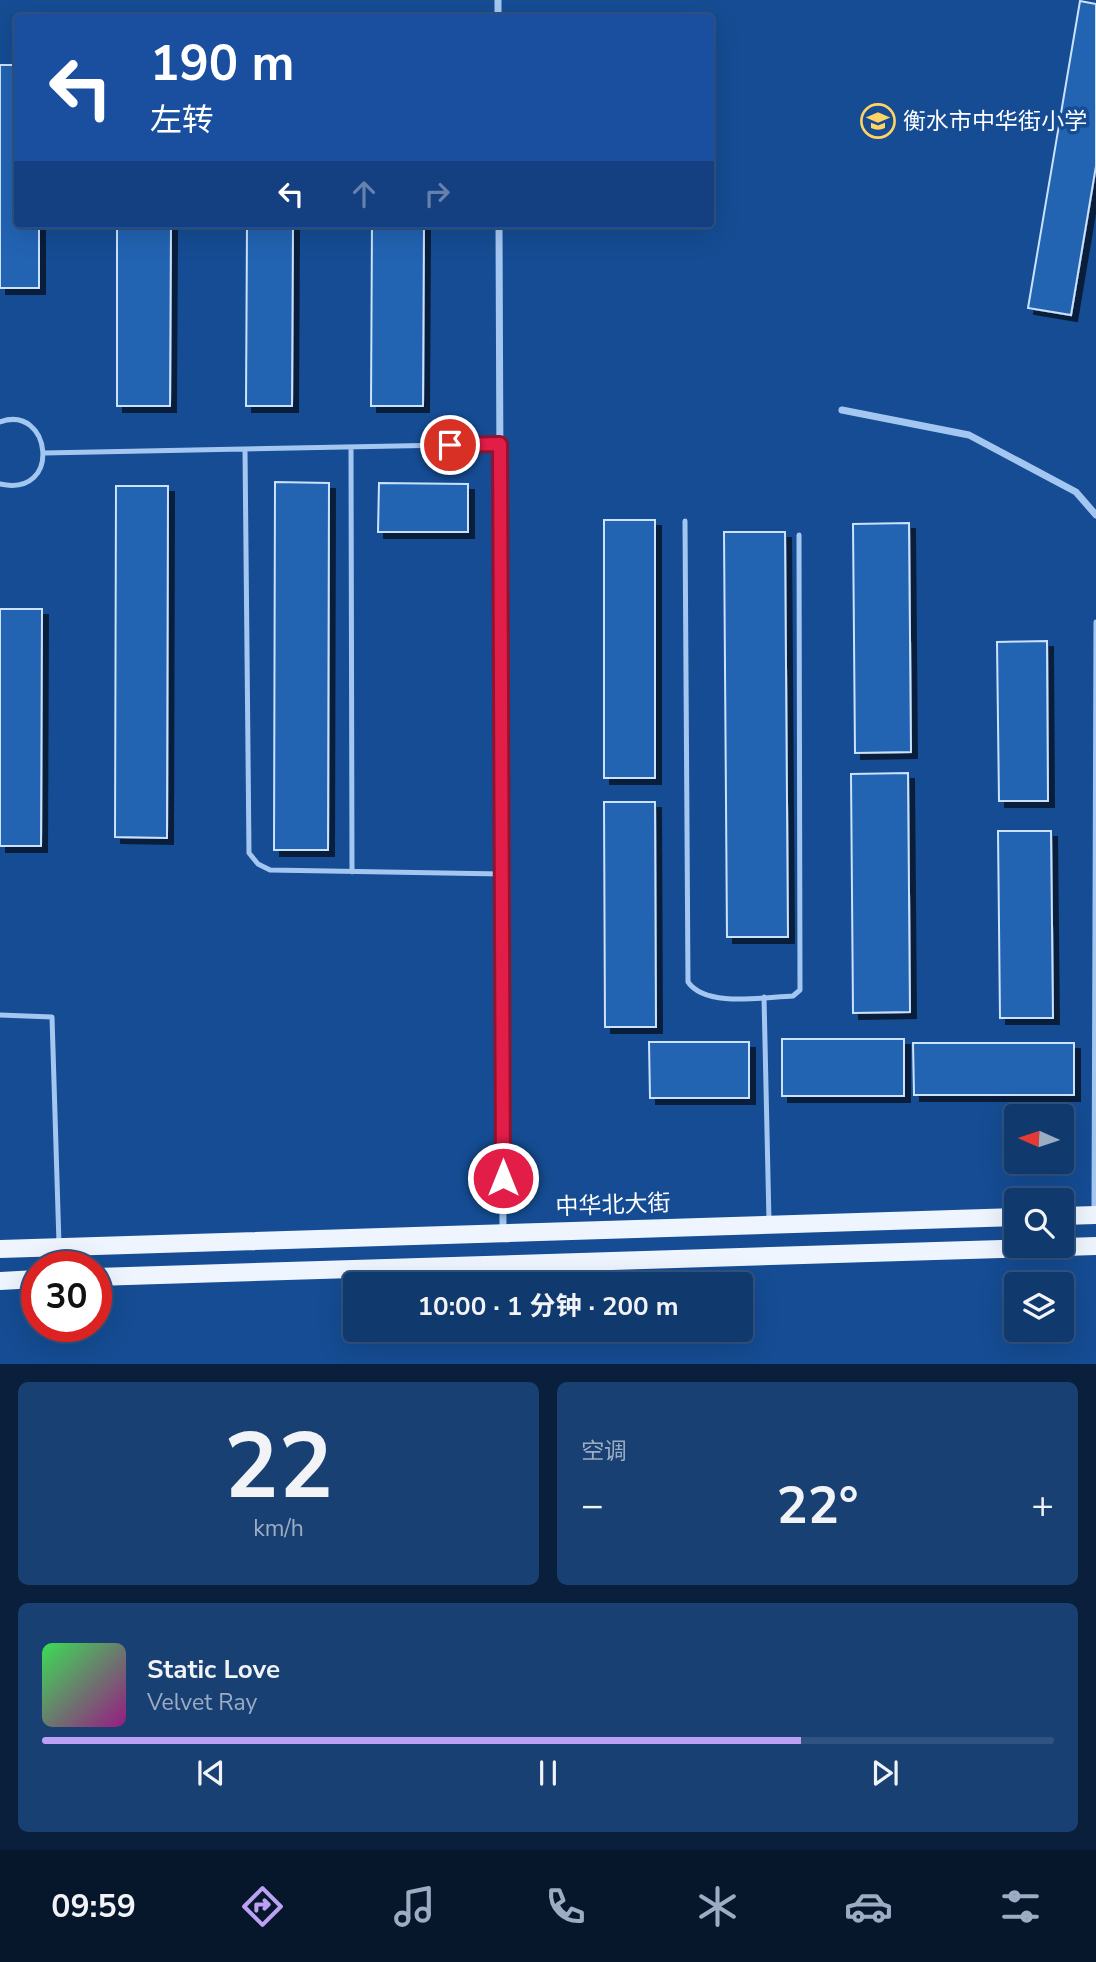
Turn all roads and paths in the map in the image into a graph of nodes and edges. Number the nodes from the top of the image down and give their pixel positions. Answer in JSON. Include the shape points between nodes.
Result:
{"nodes":[{"id":1,"x":499,"y":228,"type":"edge"},
{"id":2,"x":842,"y":410,"type":"dead end"},
{"id":3,"x":0,"y":422,"type":"edge"},
{"id":4,"x":500,"y":444,"type":"junction"},
{"id":5,"x":351,"y":447,"type":"junction"},
{"id":6,"x":245,"y":449,"type":"junction"},
{"id":7,"x":44,"y":453,"type":"junction"},
{"id":8,"x":0,"y":484,"type":"edge"},
{"id":9,"x":1096,"y":515,"type":"edge"},
{"id":10,"x":685,"y":521,"type":"dead end"},
{"id":11,"x":799,"y":535,"type":"dead end"},
{"id":12,"x":1096,"y":622,"type":"edge"},
{"id":13,"x":1095,"y":836,"type":"edge"},
{"id":14,"x":352,"y":872,"type":"junction"},
{"id":15,"x":502,"y":874,"type":"junction"},
{"id":16,"x":764,"y":997,"type":"junction"},
{"id":17,"x":0,"y":1015,"type":"edge"},
{"id":18,"x":1095,"y":1215,"type":"edge"},
{"id":19,"x":1074,"y":1216,"type":"edge"},
{"id":20,"x":1004,"y":1217,"type":"edge"},
{"id":21,"x":769,"y":1224,"type":"junction"},
{"id":22,"x":503,"y":1233,"type":"junction"},
{"id":23,"x":1096,"y":1246,"type":"edge"},
{"id":24,"x":59,"y":1247,"type":"junction"},
{"id":25,"x":0,"y":1249,"type":"edge"},
{"id":26,"x":112,"y":1277,"type":"edge"},
{"id":27,"x":21,"y":1280,"type":"edge"},
{"id":28,"x":0,"y":1281,"type":"edge"}],
"edges":[{"from":1,"to":4,"type":"street"},
{"from":2,"to":9,"type":"street","via":[[969,435],[1076,492]]},
{"from":3,"to":7,"type":"lane","via":[[18,420],[31,426],[40,436]]},
{"from":4,"to":5,"type":"lane"},
{"from":4,"to":15,"type":"street"},
{"from":5,"to":6,"type":"lane"},
{"from":5,"to":14,"type":"lane"},
{"from":6,"to":7,"type":"lane"},
{"from":6,"to":14,"type":"lane","via":[[249,853],[270,870]]},
{"from":7,"to":8,"type":"lane","via":[[38,474],[28,482]]},
{"from":10,"to":16,"type":"lane","via":[[688,982],[695,992],[710,998]]},
{"from":11,"to":16,"type":"lane","via":[[800,990],[793,996]]},
{"from":12,"to":13,"type":"lane"},
{"from":13,"to":18,"type":"lane"},
{"from":14,"to":15,"type":"lane"},
{"from":15,"to":22,"type":"street"},
{"from":16,"to":21,"type":"lane"},
{"from":17,"to":24,"type":"lane","via":[[52,1017]]},
{"from":18,"to":19,"type":"main road"},
{"from":20,"to":21,"type":"main road","name":"中华北大街"},
{"from":21,"to":22,"type":"main road","name":"中华北大街"},
{"from":22,"to":24,"type":"main road","name":"中华北大街"},
{"from":23,"to":26,"type":"main road"},
{"from":24,"to":25,"type":"main road","name":"中华北大街"},
{"from":27,"to":28,"type":"main road"}]}
